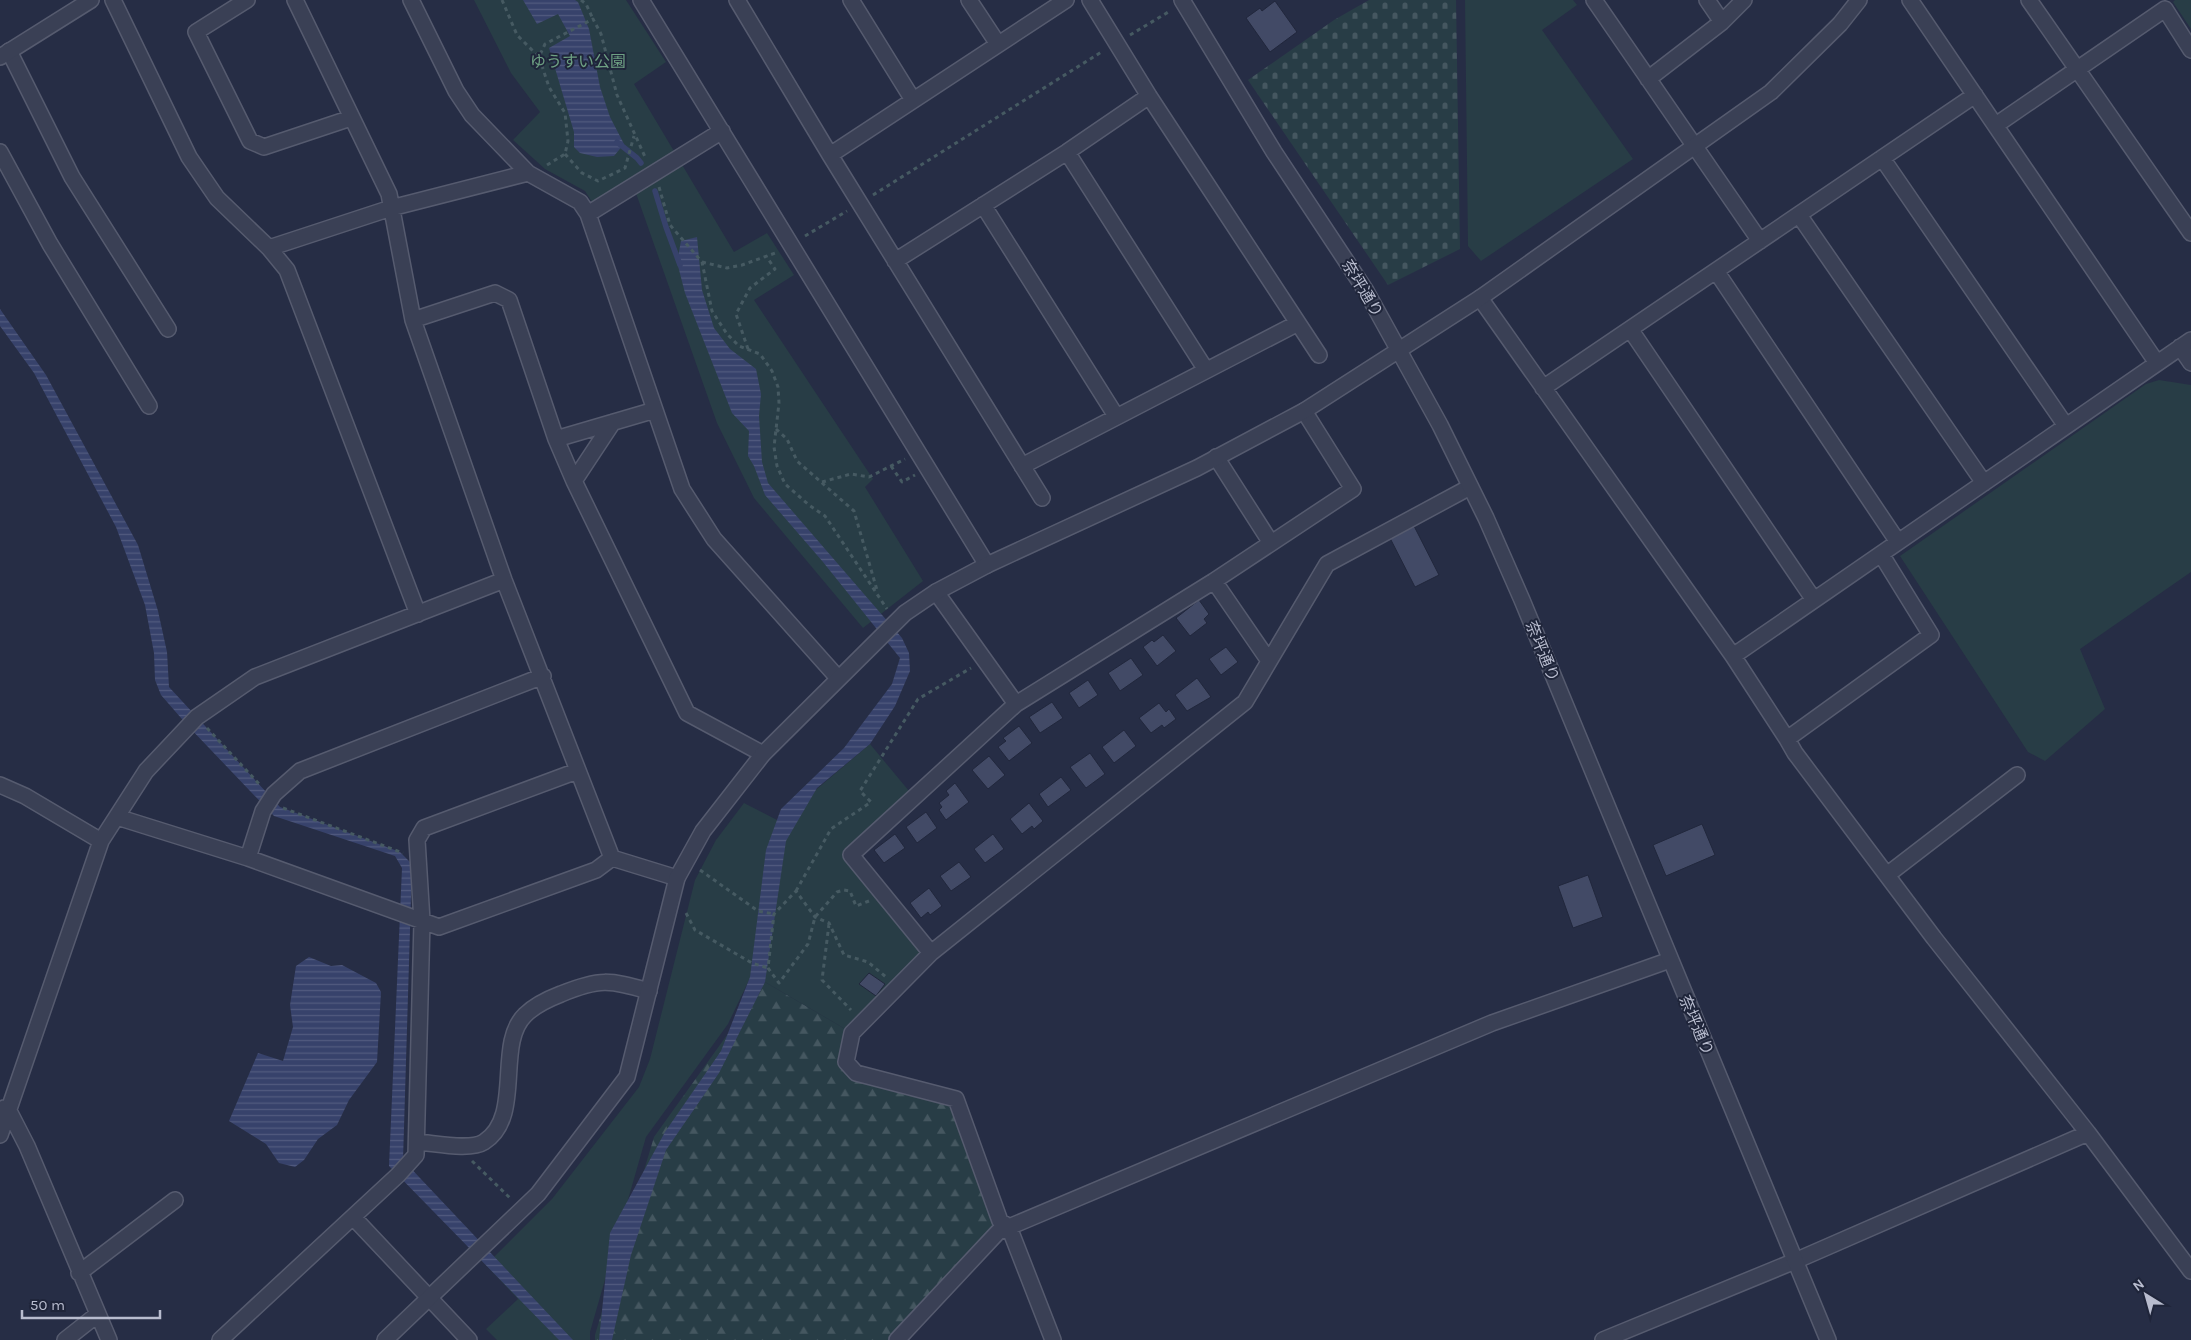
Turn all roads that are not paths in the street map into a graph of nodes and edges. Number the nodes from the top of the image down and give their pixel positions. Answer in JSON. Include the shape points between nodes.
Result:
{"nodes":[{"id":1,"x":91,"y":0,"type":"edge"},
{"id":2,"x":113,"y":0,"type":"edge"},
{"id":3,"x":247,"y":0,"type":"edge"},
{"id":4,"x":295,"y":0,"type":"edge"},
{"id":5,"x":411,"y":0,"type":"edge"},
{"id":6,"x":641,"y":0,"type":"edge"},
{"id":7,"x":738,"y":0,"type":"edge"},
{"id":8,"x":851,"y":0,"type":"edge"},
{"id":9,"x":970,"y":0,"type":"edge"},
{"id":10,"x":1066,"y":0,"type":"edge"},
{"id":11,"x":1090,"y":0,"type":"edge"},
{"id":12,"x":1594,"y":0,"type":"edge"},
{"id":13,"x":1707,"y":0,"type":"edge"},
{"id":14,"x":1744,"y":0,"type":"edge"},
{"id":15,"x":1859,"y":0,"type":"edge"},
{"id":16,"x":1910,"y":0,"type":"edge"},
{"id":17,"x":2029,"y":0,"type":"edge"},
{"id":18,"x":1184,"y":1,"type":"edge"},
{"id":19,"x":1722,"y":22,"type":"junction"},
{"id":20,"x":998,"y":44,"type":"junction"},
{"id":21,"x":2191,"y":50,"type":"edge"},
{"id":22,"x":5,"y":54,"type":"edge"},
{"id":23,"x":2077,"y":69,"type":"junction"},
{"id":24,"x":1648,"y":78,"type":"junction"},
{"id":25,"x":1975,"y":95,"type":"junction"},
{"id":26,"x":1150,"y":96,"type":"junction"},
{"id":27,"x":913,"y":100,"type":"junction"},
{"id":28,"x":351,"y":118,"type":"junction"},
{"id":29,"x":1996,"y":126,"type":"junction"},
{"id":30,"x":722,"y":131,"type":"junction"},
{"id":31,"x":1695,"y":147,"type":"junction"},
{"id":32,"x":0,"y":152,"type":"edge"},
{"id":33,"x":1067,"y":152,"type":"junction"},
{"id":34,"x":830,"y":155,"type":"junction"},
{"id":35,"x":1882,"y":158,"type":"junction"},
{"id":36,"x":528,"y":173,"type":"junction"},
{"id":37,"x":983,"y":205,"type":"junction"},
{"id":38,"x":391,"y":208,"type":"junction"},
{"id":39,"x":588,"y":214,"type":"junction"},
{"id":40,"x":1798,"y":215,"type":"junction"},
{"id":41,"x":2191,"y":234,"type":"edge"},
{"id":42,"x":1760,"y":241,"type":"junction"},
{"id":43,"x":269,"y":248,"type":"junction"},
{"id":44,"x":895,"y":261,"type":"junction"},
{"id":45,"x":1716,"y":271,"type":"junction"},
{"id":46,"x":1480,"y":298,"type":"junction"},
{"id":47,"x":413,"y":320,"type":"junction"},
{"id":48,"x":1298,"y":323,"type":"junction"},
{"id":49,"x":168,"y":329,"type":"dead end"},
{"id":50,"x":1630,"y":329,"type":"junction"},
{"id":51,"x":2186,"y":344,"type":"edge"},
{"id":52,"x":1399,"y":350,"type":"junction"},
{"id":53,"x":1319,"y":355,"type":"dead end"},
{"id":54,"x":2157,"y":363,"type":"junction"},
{"id":55,"x":2191,"y":363,"type":"edge"},
{"id":56,"x":1206,"y":370,"type":"junction"},
{"id":57,"x":1543,"y":388,"type":"junction"},
{"id":58,"x":149,"y":406,"type":"dead end"},
{"id":59,"x":655,"y":410,"type":"junction"},
{"id":60,"x":1304,"y":411,"type":"junction"},
{"id":61,"x":1116,"y":416,"type":"junction"},
{"id":62,"x":614,"y":422,"type":"junction"},
{"id":63,"x":2066,"y":426,"type":"junction"},
{"id":64,"x":556,"y":439,"type":"junction"},
{"id":65,"x":1216,"y":457,"type":"junction"},
{"id":66,"x":1022,"y":466,"type":"junction"},
{"id":67,"x":574,"y":481,"type":"junction"},
{"id":68,"x":1984,"y":483,"type":"junction"},
{"id":69,"x":1470,"y":487,"type":"junction"},
{"id":70,"x":1042,"y":498,"type":"dead end"},
{"id":71,"x":1898,"y":542,"type":"junction"},
{"id":72,"x":1271,"y":543,"type":"junction"},
{"id":73,"x":1881,"y":554,"type":"junction"},
{"id":74,"x":986,"y":565,"type":"junction"},
{"id":75,"x":504,"y":580,"type":"junction"},
{"id":76,"x":1214,"y":581,"type":"junction"},
{"id":77,"x":936,"y":592,"type":"junction"},
{"id":78,"x":1814,"y":600,"type":"junction"},
{"id":79,"x":418,"y":614,"type":"junction"},
{"id":80,"x":1733,"y":656,"type":"junction"},
{"id":81,"x":1269,"y":661,"type":"junction"},
{"id":82,"x":543,"y":676,"type":"junction"},
{"id":83,"x":838,"y":678,"type":"junction"},
{"id":84,"x":1016,"y":704,"type":"junction"},
{"id":85,"x":1787,"y":739,"type":"junction"},
{"id":86,"x":763,"y":754,"type":"junction"},
{"id":87,"x":577,"y":770,"type":"junction"},
{"id":88,"x":2017,"y":775,"type":"dead end"},
{"id":89,"x":0,"y":785,"type":"edge"},
{"id":90,"x":117,"y":818,"type":"junction"},
{"id":91,"x":102,"y":841,"type":"junction"},
{"id":92,"x":248,"y":858,"type":"junction"},
{"id":93,"x":612,"y":858,"type":"junction"},
{"id":94,"x":1887,"y":875,"type":"junction"},
{"id":95,"x":677,"y":878,"type":"junction"},
{"id":96,"x":411,"y":917,"type":"junction"},
{"id":97,"x":930,"y":953,"type":"junction"},
{"id":98,"x":1670,"y":960,"type":"junction"},
{"id":99,"x":649,"y":990,"type":"junction"},
{"id":100,"x":4,"y":1108,"type":"edge"},
{"id":101,"x":2088,"y":1133,"type":"junction"},
{"id":102,"x":0,"y":1135,"type":"edge"},
{"id":103,"x":417,"y":1142,"type":"junction"},
{"id":104,"x":175,"y":1200,"type":"dead end"},
{"id":105,"x":353,"y":1217,"type":"junction"},
{"id":106,"x":1009,"y":1227,"type":"junction"},
{"id":107,"x":1795,"y":1261,"type":"junction"},
{"id":108,"x":2191,"y":1271,"type":"edge"},
{"id":109,"x":79,"y":1273,"type":"junction"},
{"id":110,"x":430,"y":1299,"type":"junction"},
{"id":111,"x":98,"y":1314,"type":"junction"},
{"id":112,"x":65,"y":1340,"type":"edge"},
{"id":113,"x":109,"y":1340,"type":"edge"},
{"id":114,"x":220,"y":1340,"type":"edge"},
{"id":115,"x":385,"y":1340,"type":"edge"},
{"id":116,"x":469,"y":1340,"type":"edge"},
{"id":117,"x":897,"y":1340,"type":"edge"},
{"id":118,"x":1053,"y":1340,"type":"edge"},
{"id":119,"x":1603,"y":1340,"type":"edge"},
{"id":120,"x":1828,"y":1340,"type":"edge"}],
"edges":[{"from":1,"to":22,"type":"street"},
{"from":2,"to":43,"type":"street","via":[[188,157],[217,198]]},
{"from":3,"to":28,"type":"street","via":[[196,32],[250,141],[264,147]]},
{"from":4,"to":28,"type":"street"},
{"from":5,"to":36,"type":"street","via":[[456,91],[472,115]]},
{"from":6,"to":30,"type":"street"},
{"from":7,"to":34,"type":"street"},
{"from":8,"to":27,"type":"street"},
{"from":9,"to":20,"type":"street"},
{"from":10,"to":20,"type":"street"},
{"from":11,"to":26,"type":"street"},
{"from":12,"to":24,"type":"street"},
{"from":13,"to":19,"type":"street"},
{"from":14,"to":19,"type":"street"},
{"from":15,"to":31,"type":"street","via":[[1840,24],[1771,92]]},
{"from":16,"to":25,"type":"street"},
{"from":17,"to":23,"type":"street"},
{"from":18,"to":52,"type":"street","name":"奈坪通り","via":[[1274,152],[1366,291]]},
{"from":19,"to":24,"type":"street"},
{"from":20,"to":27,"type":"street"},
{"from":21,"to":23,"type":"street","via":[[2165,9]]},
{"from":22,"to":49,"type":"street","via":[[72,177]]},
{"from":23,"to":29,"type":"street"},
{"from":23,"to":41,"type":"street"},
{"from":24,"to":31,"type":"street"},
{"from":25,"to":29,"type":"street"},
{"from":25,"to":35,"type":"street"},
{"from":26,"to":33,"type":"street"},
{"from":26,"to":48,"type":"street"},
{"from":27,"to":34,"type":"street"},
{"from":28,"to":38,"type":"street","via":[[389,194]]},
{"from":29,"to":54,"type":"street"},
{"from":30,"to":39,"type":"street"},
{"from":30,"to":74,"type":"street","via":[[785,248],[928,468]]},
{"from":31,"to":42,"type":"street"},
{"from":31,"to":46,"type":"street"},
{"from":32,"to":58,"type":"street","via":[[50,244]]},
{"from":33,"to":37,"type":"street"},
{"from":33,"to":56,"type":"street"},
{"from":34,"to":44,"type":"street"},
{"from":35,"to":40,"type":"street"},
{"from":35,"to":63,"type":"street"},
{"from":36,"to":38,"type":"street"},
{"from":36,"to":39,"type":"street","via":[[580,202]]},
{"from":37,"to":44,"type":"street"},
{"from":37,"to":61,"type":"street"},
{"from":38,"to":43,"type":"street"},
{"from":38,"to":47,"type":"street"},
{"from":39,"to":59,"type":"street"},
{"from":40,"to":42,"type":"street"},
{"from":40,"to":68,"type":"street"},
{"from":42,"to":45,"type":"street"},
{"from":43,"to":79,"type":"street","via":[[287,270]]},
{"from":44,"to":66,"type":"street"},
{"from":45,"to":50,"type":"street"},
{"from":45,"to":71,"type":"street"},
{"from":46,"to":52,"type":"street"},
{"from":46,"to":57,"type":"street"},
{"from":47,"to":64,"type":"street","via":[[495,294],[509,300]]},
{"from":47,"to":75,"type":"street"},
{"from":48,"to":53,"type":"street"},
{"from":48,"to":56,"type":"street"},
{"from":50,"to":57,"type":"street"},
{"from":50,"to":78,"type":"street"},
{"from":51,"to":54,"type":"street"},
{"from":51,"to":55,"type":"street"},
{"from":52,"to":60,"type":"street"},
{"from":52,"to":69,"type":"street","name":"奈坪通り"},
{"from":54,"to":63,"type":"street"},
{"from":56,"to":61,"type":"street"},
{"from":57,"to":80,"type":"street"},
{"from":59,"to":62,"type":"street"},
{"from":59,"to":83,"type":"street","via":[[682,489],[714,539]]},
{"from":60,"to":65,"type":"street"},
{"from":60,"to":72,"type":"street","via":[[1353,489]]},
{"from":61,"to":66,"type":"street"},
{"from":62,"to":64,"type":"street"},
{"from":62,"to":67,"type":"street"},
{"from":63,"to":68,"type":"street"},
{"from":64,"to":67,"type":"street"},
{"from":65,"to":72,"type":"street"},
{"from":65,"to":74,"type":"street"},
{"from":66,"to":70,"type":"street"},
{"from":67,"to":86,"type":"street","via":[[687,713]]},
{"from":68,"to":71,"type":"street"},
{"from":69,"to":81,"type":"street","via":[[1327,564]]},
{"from":69,"to":98,"type":"street","name":"奈坪通り","via":[[1522,600]]},
{"from":71,"to":73,"type":"street"},
{"from":72,"to":76,"type":"street"},
{"from":73,"to":78,"type":"street"},
{"from":73,"to":85,"type":"street","via":[[1931,635]]},
{"from":74,"to":77,"type":"street"},
{"from":75,"to":79,"type":"street"},
{"from":75,"to":82,"type":"street"},
{"from":76,"to":81,"type":"street"},
{"from":76,"to":84,"type":"street"},
{"from":77,"to":83,"type":"street","via":[[904,613]]},
{"from":77,"to":84,"type":"street"},
{"from":78,"to":80,"type":"street"},
{"from":79,"to":90,"type":"street","via":[[255,677],[192,722],[146,771]]},
{"from":80,"to":85,"type":"street"},
{"from":81,"to":97,"type":"street","via":[[1245,702]]},
{"from":82,"to":87,"type":"street"},
{"from":82,"to":92,"type":"street","via":[[300,771],[269,802]]},
{"from":83,"to":86,"type":"street"},
{"from":84,"to":97,"type":"street","via":[[851,854]]},
{"from":85,"to":94,"type":"street"},
{"from":86,"to":95,"type":"street","via":[[703,831]]},
{"from":87,"to":93,"type":"street"},
{"from":87,"to":96,"type":"street","via":[[424,828],[417,840]]},
{"from":88,"to":94,"type":"street"},
{"from":89,"to":91,"type":"street"},
{"from":90,"to":91,"type":"street"},
{"from":90,"to":92,"type":"street"},
{"from":91,"to":100,"type":"street"},
{"from":92,"to":96,"type":"street"},
{"from":93,"to":95,"type":"street"},
{"from":93,"to":96,"type":"street","via":[[596,870],[439,927]]},
{"from":94,"to":101,"type":"street"},
{"from":95,"to":99,"type":"street"},
{"from":96,"to":103,"type":"street"},
{"from":97,"to":106,"type":"street","via":[[852,1033],[846,1062],[856,1073],[956,1099],[1000,1221]]},
{"from":98,"to":106,"type":"street","via":[[1492,1023]]},
{"from":98,"to":107,"type":"street","name":"奈坪通り"},
{"from":99,"to":103,"type":"street","via":[[614,981],[586,984],[546,1000],[524,1016],[513,1038],[505,1109],[498,1128],[485,1141],[474,1146]]},
{"from":99,"to":110,"type":"street","via":[[628,1077],[538,1194]]},
{"from":100,"to":102,"type":"street"},
{"from":100,"to":109,"type":"street","via":[[27,1146]]},
{"from":101,"to":107,"type":"street"},
{"from":101,"to":108,"type":"street"},
{"from":103,"to":105,"type":"street","via":[[416,1155]]},
{"from":104,"to":109,"type":"street"},
{"from":105,"to":110,"type":"street"},
{"from":105,"to":114,"type":"street"},
{"from":106,"to":117,"type":"street","via":[[998,1232]]},
{"from":106,"to":118,"type":"street"},
{"from":107,"to":119,"type":"street"},
{"from":107,"to":120,"type":"street","name":"奈坪通り"},
{"from":109,"to":111,"type":"street"},
{"from":110,"to":115,"type":"street"},
{"from":110,"to":116,"type":"street"},
{"from":111,"to":112,"type":"street"},
{"from":111,"to":113,"type":"street"}]}
